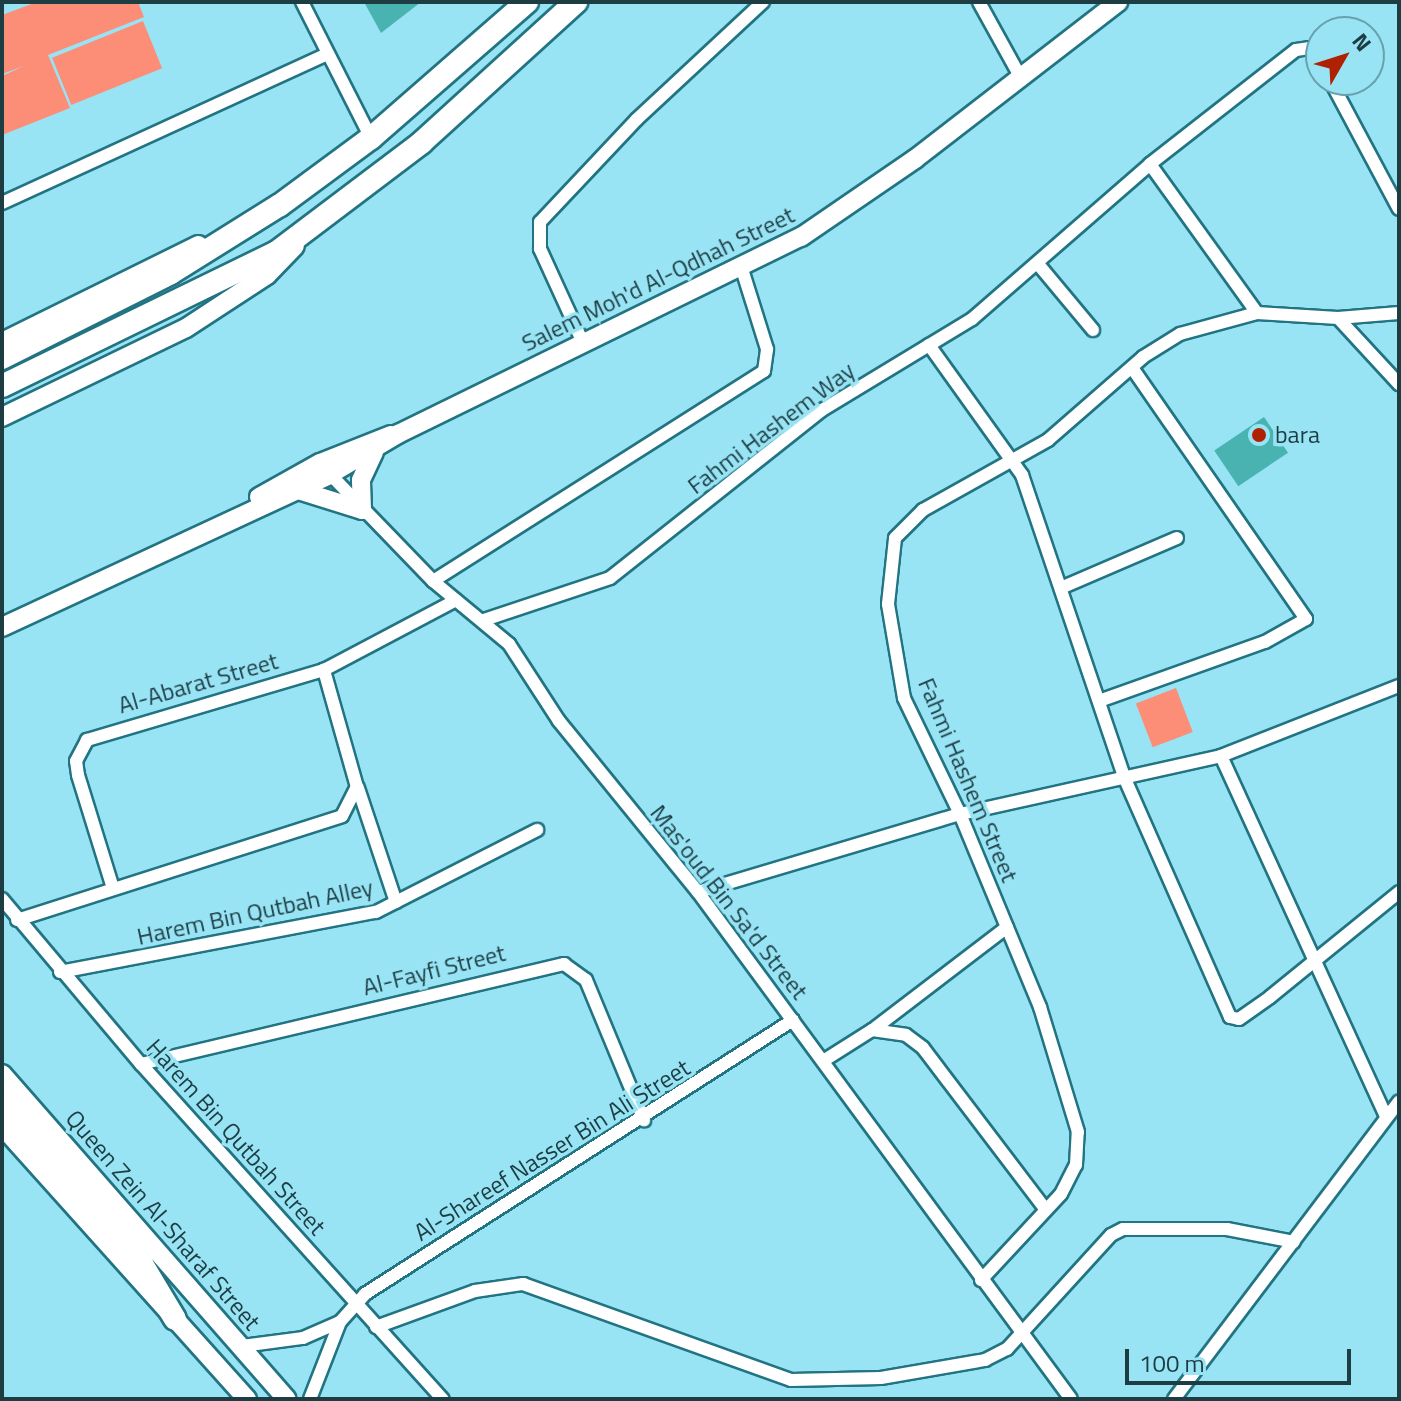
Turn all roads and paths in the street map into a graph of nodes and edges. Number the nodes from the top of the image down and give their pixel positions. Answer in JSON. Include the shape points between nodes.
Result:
{"nodes":[{"id":1,"x":302,"y":2,"type":"edge"},
{"id":2,"x":527,"y":2,"type":"edge"},
{"id":3,"x":576,"y":2,"type":"edge"},
{"id":4,"x":763,"y":2,"type":"edge"},
{"id":5,"x":979,"y":2,"type":"edge"},
{"id":6,"x":1118,"y":2,"type":"edge"},
{"id":7,"x":1305,"y":49,"type":"edge"},
{"id":8,"x":326,"y":55,"type":"junction"},
{"id":9,"x":1021,"y":78,"type":"junction"},
{"id":10,"x":1339,"y":96,"type":"edge"},
{"id":11,"x":371,"y":138,"type":"junction"},
{"id":12,"x":1150,"y":164,"type":"junction"},
{"id":13,"x":2,"y":203,"type":"edge"},
{"id":14,"x":280,"y":205,"type":"junction"},
{"id":15,"x":1399,"y":209,"type":"edge"},
{"id":16,"x":315,"y":223,"type":"junction"},
{"id":17,"x":1038,"y":264,"type":"junction"},
{"id":18,"x":742,"y":269,"type":"junction"},
{"id":19,"x":1257,"y":313,"type":"junction"},
{"id":20,"x":1399,"y":313,"type":"edge"},
{"id":21,"x":1338,"y":318,"type":"junction"},
{"id":22,"x":1093,"y":330,"type":"dead end"},
{"id":23,"x":2,"y":342,"type":"edge"},
{"id":24,"x":584,"y":345,"type":"junction"},
{"id":25,"x":929,"y":345,"type":"junction"},
{"id":26,"x":2,"y":358,"type":"edge"},
{"id":27,"x":1132,"y":368,"type":"junction"},
{"id":28,"x":1399,"y":384,"type":"edge"},
{"id":29,"x":2,"y":386,"type":"edge"},
{"id":30,"x":2,"y":417,"type":"edge"},
{"id":31,"x":398,"y":434,"type":"junction"},
{"id":32,"x":374,"y":452,"type":"junction"},
{"id":33,"x":1015,"y":462,"type":"junction"},
{"id":34,"x":325,"y":469,"type":"junction"},
{"id":35,"x":298,"y":490,"type":"junction"},
{"id":36,"x":362,"y":510,"type":"junction"},
{"id":37,"x":239,"y":513,"type":"junction"},
{"id":38,"x":1177,"y":538,"type":"dead end"},
{"id":39,"x":433,"y":581,"type":"junction"},
{"id":40,"x":1063,"y":587,"type":"junction"},
{"id":41,"x":456,"y":600,"type":"junction"},
{"id":42,"x":484,"y":620,"type":"junction"},
{"id":43,"x":2,"y":627,"type":"edge"},
{"id":44,"x":324,"y":670,"type":"junction"},
{"id":45,"x":1399,"y":686,"type":"edge"},
{"id":46,"x":1099,"y":701,"type":"junction"},
{"id":47,"x":1221,"y":756,"type":"junction"},
{"id":48,"x":1125,"y":779,"type":"junction"},
{"id":49,"x":357,"y":787,"type":"junction"},
{"id":50,"x":960,"y":814,"type":"junction"},
{"id":51,"x":537,"y":830,"type":"dead end"},
{"id":52,"x":112,"y":885,"type":"junction"},
{"id":53,"x":698,"y":892,"type":"junction"},
{"id":54,"x":1399,"y":892,"type":"edge"},
{"id":55,"x":2,"y":899,"type":"edge"},
{"id":56,"x":396,"y":902,"type":"junction"},
{"id":57,"x":17,"y":920,"type":"junction"},
{"id":58,"x":1007,"y":927,"type":"junction"},
{"id":59,"x":1316,"y":961,"type":"junction"},
{"id":60,"x":60,"y":972,"type":"junction"},
{"id":61,"x":793,"y":1020,"type":"junction"},
{"id":62,"x":872,"y":1030,"type":"junction"},
{"id":63,"x":823,"y":1061,"type":"junction"},
{"id":64,"x":141,"y":1064,"type":"junction"},
{"id":65,"x":2,"y":1074,"type":"edge"},
{"id":66,"x":2,"y":1101,"type":"edge"},
{"id":67,"x":1399,"y":1101,"type":"edge"},
{"id":68,"x":1386,"y":1116,"type":"junction"},
{"id":69,"x":644,"y":1120,"type":"junction"},
{"id":70,"x":2,"y":1126,"type":"edge"},
{"id":71,"x":1046,"y":1210,"type":"junction"},
{"id":72,"x":1294,"y":1242,"type":"junction"},
{"id":73,"x":981,"y":1280,"type":"junction"},
{"id":74,"x":355,"y":1302,"type":"junction"},
{"id":75,"x":175,"y":1319,"type":"junction"},
{"id":76,"x":340,"y":1322,"type":"junction"},
{"id":77,"x":376,"y":1327,"type":"junction"},
{"id":78,"x":1023,"y":1338,"type":"junction"},
{"id":79,"x":242,"y":1346,"type":"junction"},
{"id":80,"x":247,"y":1399,"type":"edge"},
{"id":81,"x":287,"y":1399,"type":"edge"},
{"id":82,"x":310,"y":1399,"type":"edge"},
{"id":83,"x":443,"y":1399,"type":"edge"},
{"id":84,"x":1071,"y":1399,"type":"edge"},
{"id":85,"x":1174,"y":1399,"type":"edge"}],
"edges":[{"from":1,"to":8,"type":"street"},
{"from":2,"to":11,"type":"highway"},
{"from":3,"to":16,"type":"highway","via":[[421,143]]},
{"from":4,"to":24,"type":"street","via":[[637,119],[540,222],[540,249]]},
{"from":5,"to":9,"type":"street"},
{"from":6,"to":9,"type":"street","name":"Salem Moh'd Al-Qdhah Street"},
{"from":7,"to":12,"type":"street","name":"Fahmi Hashem Way","via":[[1296,50]]},
{"from":8,"to":11,"type":"street"},
{"from":8,"to":13,"type":"street"},
{"from":9,"to":18,"type":"street","name":"Salem Moh'd Al-Qdhah Street","via":[[855,204]]},
{"from":10,"to":15,"type":"street"},
{"from":11,"to":14,"type":"highway"},
{"from":12,"to":17,"type":"street","name":"Fahmi Hashem Way"},
{"from":12,"to":19,"type":"street"},
{"from":14,"to":23,"type":"street"},
{"from":14,"to":26,"type":"highway","via":[[171,273]]},
{"from":16,"to":29,"type":"highway","via":[[277,252]]},
{"from":16,"to":30,"type":"street","via":[[267,275],[228,303]]},
{"from":17,"to":22,"type":"street"},
{"from":17,"to":25,"type":"street","name":"Fahmi Hashem Way"},
{"from":18,"to":24,"type":"street","name":"Salem Moh'd Al-Qdhah Street"},
{"from":18,"to":39,"type":"street","via":[[767,349],[764,371]]},
{"from":19,"to":21,"type":"street","name":"Fahmi Hashem Street"},
{"from":19,"to":27,"type":"street","name":"Fahmi Hashem Street","via":[[1180,334]]},
{"from":20,"to":21,"type":"street","name":"Fahmi Hashem Street"},
{"from":21,"to":28,"type":"street"},
{"from":24,"to":31,"type":"street","name":"Salem Moh'd Al-Qdhah Street"},
{"from":25,"to":33,"type":"street"},
{"from":25,"to":42,"type":"street","name":"Fahmi Hashem Way","via":[[822,410],[610,578]]},
{"from":27,"to":33,"type":"street","name":"Fahmi Hashem Street"},
{"from":27,"to":46,"type":"street","via":[[1306,619],[1265,642]]},
{"from":31,"to":32,"type":"street","name":"Salem Moh'd Al-Qdhah Street"},
{"from":31,"to":34,"type":"street","name":"Salem Moh'd Al-Qdhah Street"},
{"from":32,"to":34,"type":"street","name":"Salem Moh'd Al-Qdhah Street"},
{"from":32,"to":36,"type":"street","via":[[361,480]]},
{"from":33,"to":40,"type":"street"},
{"from":33,"to":50,"type":"street","name":"Fahmi Hashem Street","via":[[907,522],[895,538],[887,579],[904,698]]},
{"from":34,"to":35,"type":"street","name":"Salem Moh'd Al-Qdhah Street"},
{"from":34,"to":36,"type":"street","name":"Mas'oud Bin Sa'd Street"},
{"from":34,"to":37,"type":"street","name":"Salem Moh'd Al-Qdhah Street"},
{"from":35,"to":36,"type":"street"},
{"from":35,"to":37,"type":"street","name":"Salem Moh'd Al-Qdhah Street"},
{"from":36,"to":39,"type":"street","name":"Mas'oud Bin Sa'd Street"},
{"from":37,"to":43,"type":"street","name":"Salem Moh'd Al-Qdhah Street"},
{"from":38,"to":40,"type":"street"},
{"from":39,"to":41,"type":"street","name":"Mas'oud Bin Sa'd Street"},
{"from":40,"to":46,"type":"street"},
{"from":41,"to":42,"type":"street","name":"Mas'oud Bin Sa'd Street"},
{"from":41,"to":44,"type":"street","name":"Al-Abarat Street","via":[[409,631]]},
{"from":42,"to":53,"type":"street","name":"Mas'oud Bin Sa'd Street","via":[[509,644],[559,721]]},
{"from":44,"to":49,"type":"street"},
{"from":44,"to":52,"type":"street","name":"Al-Abarat Street","via":[[87,740],[79,751],[78,775]]},
{"from":45,"to":47,"type":"street"},
{"from":46,"to":48,"type":"street"},
{"from":47,"to":48,"type":"street"},
{"from":47,"to":59,"type":"street"},
{"from":48,"to":50,"type":"street"},
{"from":48,"to":59,"type":"street","via":[[1230,1017],[1243,1017]]},
{"from":49,"to":52,"type":"street","via":[[353,805],[331,822]]},
{"from":49,"to":56,"type":"street"},
{"from":50,"to":53,"type":"street"},
{"from":50,"to":58,"type":"street","name":"Fahmi Hashem Street"},
{"from":51,"to":56,"type":"street","name":"Harem Bin Qutbah Alley"},
{"from":52,"to":57,"type":"street"},
{"from":53,"to":61,"type":"street","name":"Mas'oud Bin Sa'd Street"},
{"from":54,"to":59,"type":"street"},
{"from":55,"to":57,"type":"street","name":"Harem Bin Qutbah Street"},
{"from":56,"to":60,"type":"street","name":"Harem Bin Qutbah Alley","via":[[268,936]]},
{"from":57,"to":60,"type":"street","name":"Harem Bin Qutbah Street"},
{"from":58,"to":62,"type":"street"},
{"from":58,"to":71,"type":"street","name":"Fahmi Hashem Street","via":[[1062,1065],[1078,1132],[1076,1165]]},
{"from":59,"to":68,"type":"street"},
{"from":60,"to":64,"type":"street","name":"Harem Bin Qutbah Street"},
{"from":61,"to":63,"type":"street","name":"Mas'oud Bin Sa'd Street"},
{"from":61,"to":69,"type":"street","name":"Al-Shareef Nasser Bin Ali Street"},
{"from":62,"to":63,"type":"street"},
{"from":62,"to":71,"type":"street","via":[[896,1029],[923,1048]]},
{"from":63,"to":73,"type":"street","name":"Mas'oud Bin Sa'd Street"},
{"from":64,"to":69,"type":"street","name":"Al-Fayfi Street","via":[[564,964],[586,980]]},
{"from":64,"to":74,"type":"street","name":"Harem Bin Qutbah Street"},
{"from":65,"to":79,"type":"street","name":"Queen Zein Al-Sharaf Street"},
{"from":66,"to":75,"type":"highway","via":[[135,1254]]},
{"from":67,"to":68,"type":"street"},
{"from":68,"to":72,"type":"street"},
{"from":69,"to":74,"type":"street","name":"Al-Shareef Nasser Bin Ali Street"},
{"from":70,"to":75,"type":"street"},
{"from":71,"to":73,"type":"street","name":"Fahmi Hashem Street"},
{"from":72,"to":78,"type":"street","via":[[1227,1229],[1117,1232]]},
{"from":72,"to":85,"type":"street"},
{"from":73,"to":78,"type":"street","name":"Mas'oud Bin Sa'd Street"},
{"from":74,"to":76,"type":"street","name":"Al-Shareef Nasser Bin Ali Street"},
{"from":74,"to":77,"type":"street","name":"Harem Bin Qutbah Street"},
{"from":75,"to":80,"type":"street"},
{"from":76,"to":79,"type":"street","name":"Al-Shareef Nasser Bin Ali Street","via":[[303,1338]]},
{"from":76,"to":82,"type":"street","name":"Al-Shareef Nasser Bin Ali Street"},
{"from":77,"to":78,"type":"street","via":[[475,1291],[523,1284],[791,1380],[817,1384],[985,1360]]},
{"from":77,"to":83,"type":"street","name":"Harem Bin Qutbah Street"},
{"from":78,"to":84,"type":"street","name":"Mas'oud Bin Sa'd Street"},
{"from":79,"to":81,"type":"street","name":"Queen Zein Al-Sharaf Street"}]}
